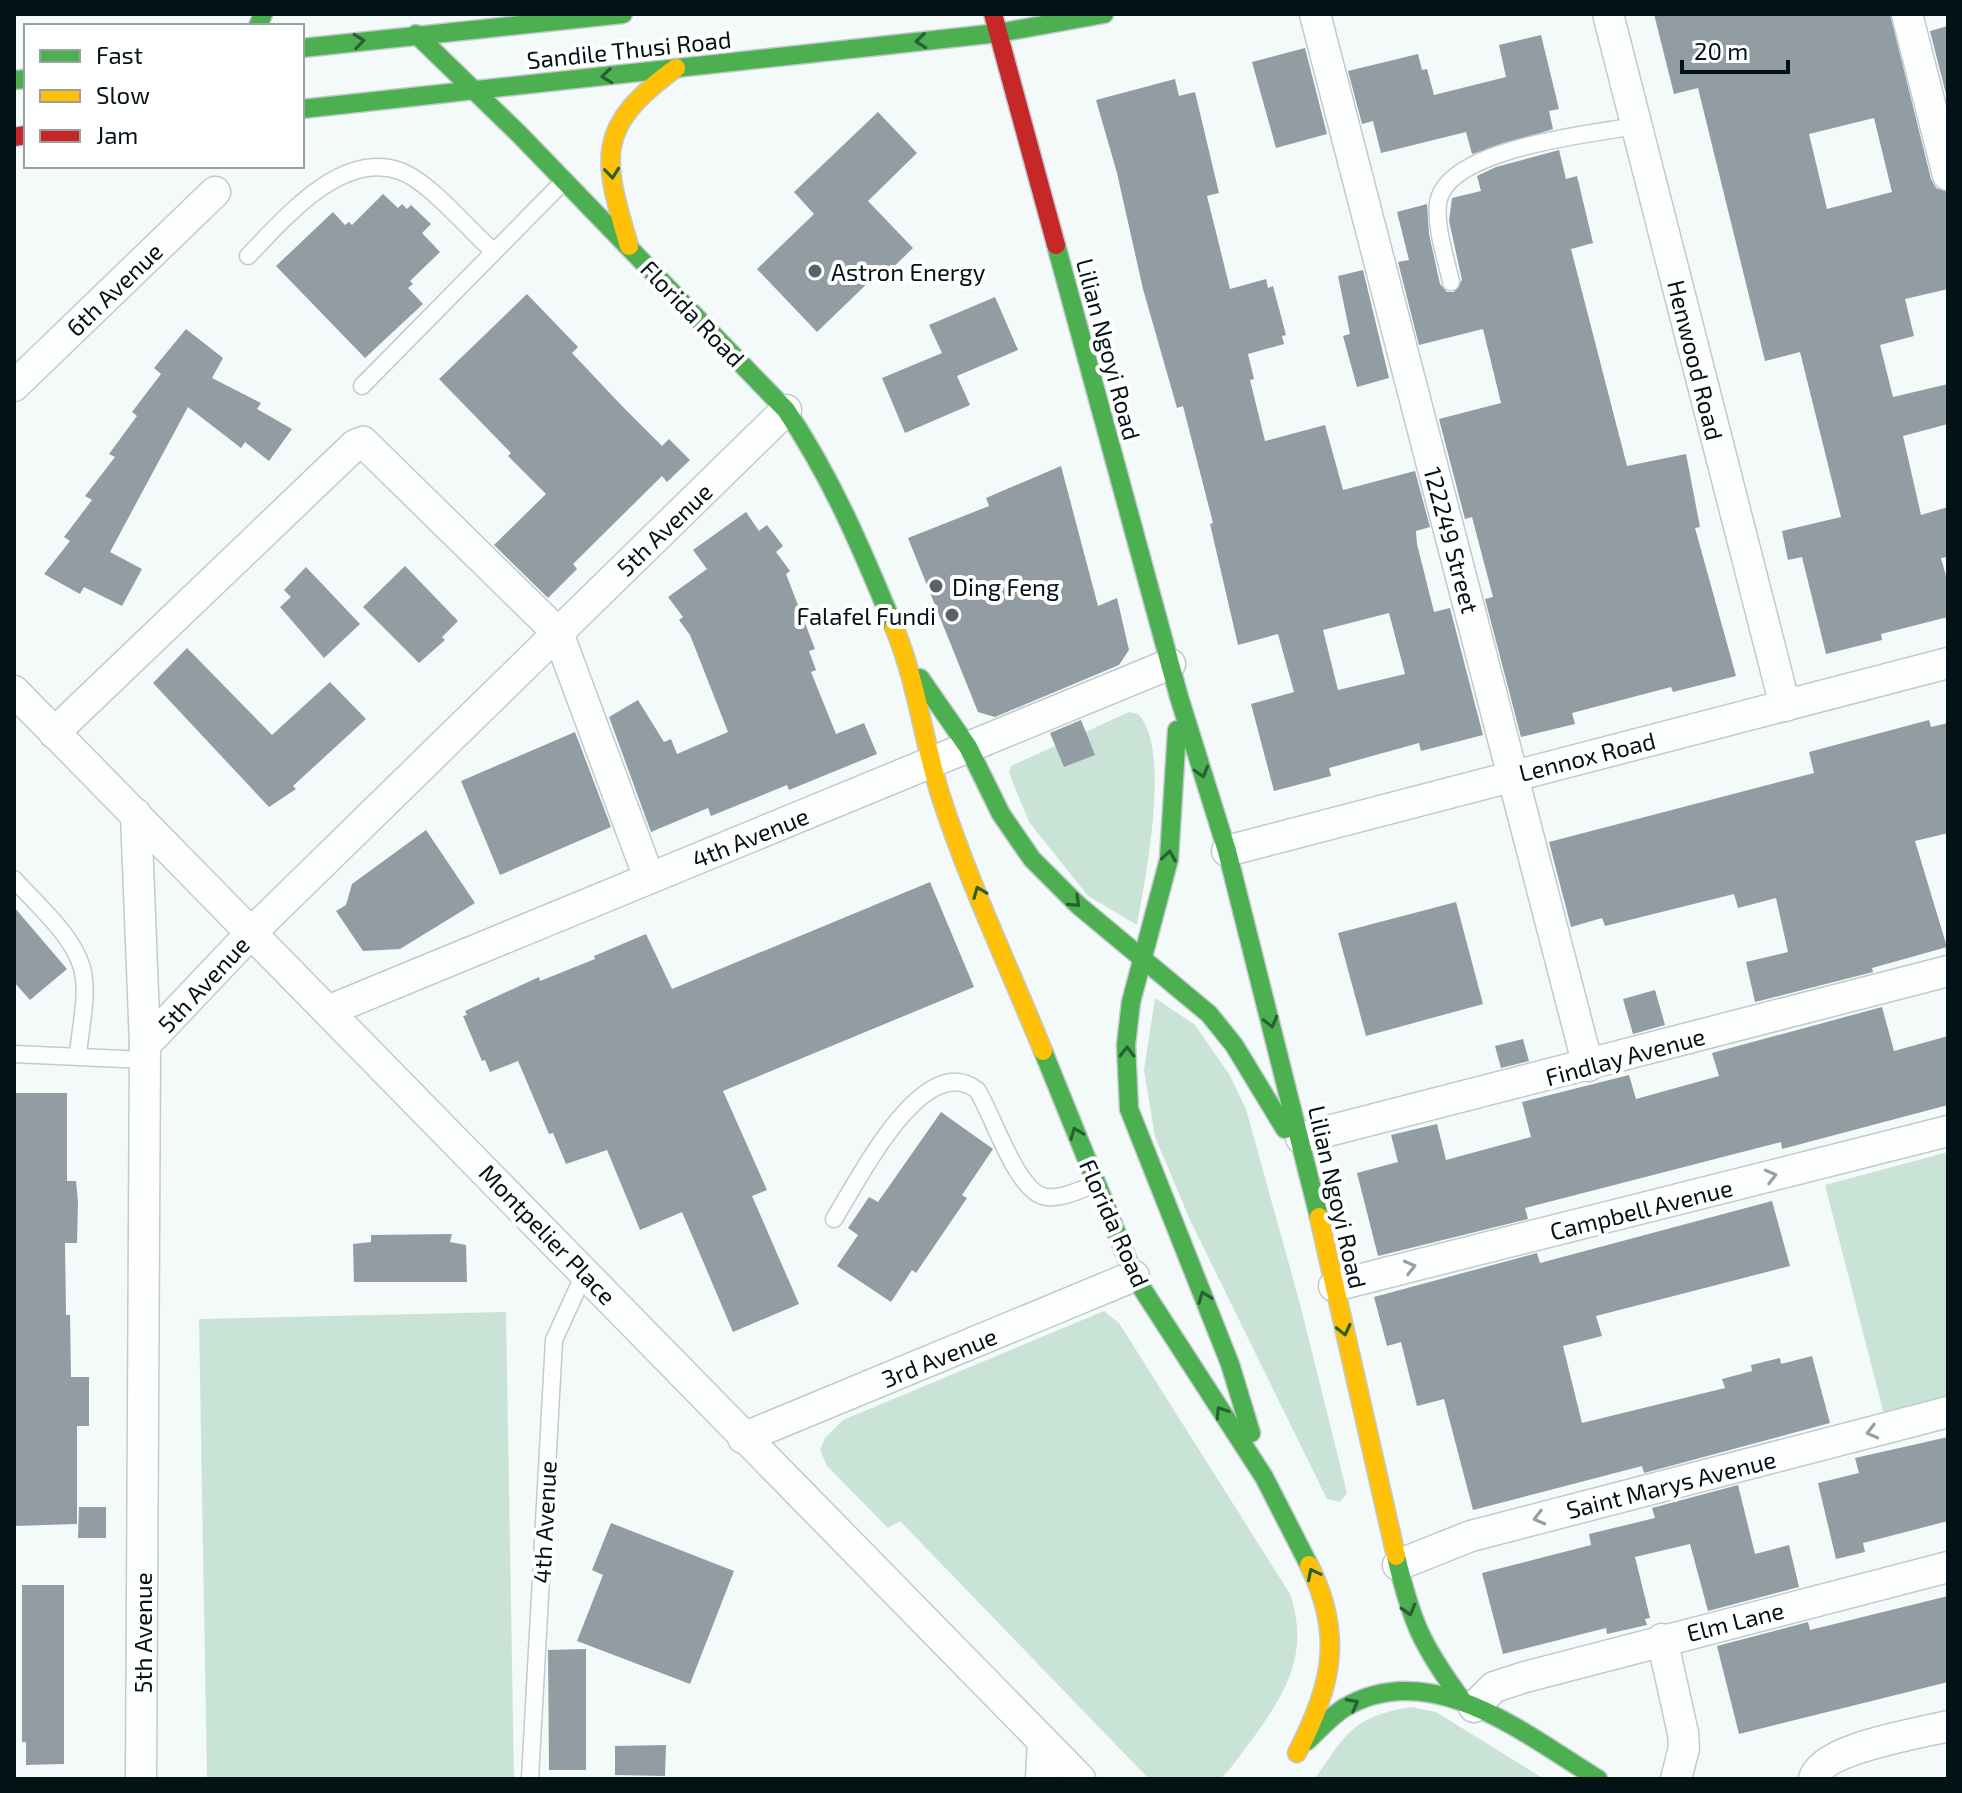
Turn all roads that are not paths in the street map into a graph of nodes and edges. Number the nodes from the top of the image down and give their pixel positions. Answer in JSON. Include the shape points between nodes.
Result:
{"nodes":[{"id":1,"x":623,"y":14,"type":"edge"},
{"id":2,"x":993,"y":14,"type":"edge"},
{"id":3,"x":1104,"y":14,"type":"edge"},
{"id":4,"x":1315,"y":14,"type":"edge"},
{"id":5,"x":1608,"y":14,"type":"edge"},
{"id":6,"x":1907,"y":14,"type":"edge"},
{"id":7,"x":406,"y":24,"type":"edge"},
{"id":8,"x":998,"y":33,"type":"junction"},
{"id":9,"x":304,"y":48,"type":"edge"},
{"id":10,"x":676,"y":68,"type":"junction"},
{"id":11,"x":473,"y":91,"type":"junction"},
{"id":12,"x":304,"y":109,"type":"edge"},
{"id":13,"x":1636,"y":126,"type":"junction"},
{"id":14,"x":1948,"y":175,"type":"edge"},
{"id":15,"x":565,"y":181,"type":"junction"},
{"id":16,"x":215,"y":192,"type":"dead end"},
{"id":17,"x":629,"y":246,"type":"junction"},
{"id":18,"x":493,"y":251,"type":"junction"},
{"id":19,"x":248,"y":256,"type":"dead end"},
{"id":20,"x":1451,"y":282,"type":"dead end"},
{"id":21,"x":14,"y":386,"type":"edge"},
{"id":22,"x":362,"y":386,"type":"dead end"},
{"id":23,"x":786,"y":410,"type":"junction"},
{"id":24,"x":558,"y":633,"type":"junction"},
{"id":25,"x":1948,"y":663,"type":"edge"},
{"id":26,"x":1170,"y":664,"type":"junction"},
{"id":27,"x":911,"y":667,"type":"junction"},
{"id":28,"x":14,"y":691,"type":"edge"},
{"id":29,"x":1179,"y":697,"type":"junction"},
{"id":30,"x":1785,"y":706,"type":"junction"},
{"id":31,"x":54,"y":733,"type":"junction"},
{"id":32,"x":968,"y":747,"type":"junction"},
{"id":33,"x":930,"y":763,"type":"junction"},
{"id":34,"x":1513,"y":775,"type":"junction"},
{"id":35,"x":136,"y":814,"type":"junction"},
{"id":36,"x":1227,"y":851,"type":"junction"},
{"id":37,"x":649,"y":878,"type":"junction"},
{"id":38,"x":14,"y":879,"type":"edge"},
{"id":39,"x":253,"y":931,"type":"junction"},
{"id":40,"x":1143,"y":959,"type":"junction"},
{"id":41,"x":1948,"y":971,"type":"edge"},
{"id":42,"x":330,"y":1010,"type":"junction"},
{"id":43,"x":145,"y":1052,"type":"junction"},
{"id":44,"x":14,"y":1054,"type":"edge"},
{"id":45,"x":78,"y":1055,"type":"junction"},
{"id":46,"x":1588,"y":1066,"type":"junction"},
{"id":47,"x":1948,"y":1131,"type":"edge"},
{"id":48,"x":1301,"y":1138,"type":"junction"},
{"id":49,"x":1308,"y":1170,"type":"junction"},
{"id":50,"x":1097,"y":1184,"type":"junction"},
{"id":51,"x":834,"y":1219,"type":"dead end"},
{"id":52,"x":585,"y":1272,"type":"junction"},
{"id":53,"x":1134,"y":1276,"type":"junction"},
{"id":54,"x":1334,"y":1286,"type":"junction"},
{"id":55,"x":1948,"y":1412,"type":"edge"},
{"id":56,"x":743,"y":1438,"type":"junction"},
{"id":57,"x":1264,"y":1477,"type":"junction"},
{"id":58,"x":1398,"y":1565,"type":"junction"},
{"id":59,"x":1948,"y":1567,"type":"edge"},
{"id":60,"x":1662,"y":1639,"type":"junction"},
{"id":61,"x":1468,"y":1703,"type":"junction"},
{"id":62,"x":1948,"y":1726,"type":"edge"},
{"id":63,"x":1043,"y":1741,"type":"junction"},
{"id":64,"x":141,"y":1779,"type":"edge"},
{"id":65,"x":530,"y":1779,"type":"edge"},
{"id":66,"x":1041,"y":1779,"type":"edge"},
{"id":67,"x":1080,"y":1779,"type":"edge"},
{"id":68,"x":1598,"y":1779,"type":"edge"},
{"id":69,"x":1676,"y":1779,"type":"edge"},
{"id":70,"x":1814,"y":1779,"type":"edge"}],
"edges":[{"from":1,"to":7,"type":"street","name":"Sandile Thusi Road"},
{"from":2,"to":8,"type":"street","name":"Lilian Ngoyi Road"},
{"from":3,"to":8,"type":"street","name":"Sandile Thusi Road"},
{"from":4,"to":34,"type":"street","name":"122249 Street"},
{"from":5,"to":13,"type":"street","name":"Henwood Road"},
{"from":6,"to":14,"type":"street"},
{"from":9,"to":7,"type":"street","name":"Sandile Thusi Road","one_way":true},
{"from":7,"to":11,"type":"street","name":"Florida Road"},
{"from":8,"to":10,"type":"street","name":"Sandile Thusi Road","one_way":true},
{"from":8,"to":26,"type":"street","name":"Lilian Ngoyi Road"},
{"from":10,"to":11,"type":"street","name":"Sandile Thusi Road","one_way":true},
{"from":10,"to":17,"type":"street","one_way":true,"via":[[640,91],[611,140],[610,167]]},
{"from":11,"to":12,"type":"street","name":"Sandile Thusi Road"},
{"from":11,"to":15,"type":"street","name":"Florida Road"},
{"from":13,"to":20,"type":"lane","via":[[1507,152],[1458,172],[1443,186],[1437,205]]},
{"from":13,"to":30,"type":"street","name":"Henwood Road"},
{"from":15,"to":17,"type":"street","name":"Florida Road"},
{"from":15,"to":18,"type":"lane"},
{"from":16,"to":21,"type":"street","name":"6th Avenue"},
{"from":17,"to":23,"type":"street","name":"Florida Road"},
{"from":18,"to":19,"type":"lane","via":[[421,184],[402,171],[379,166],[330,183],[293,209]]},
{"from":18,"to":22,"type":"lane"},
{"from":23,"to":24,"type":"street","name":"5th Avenue"},
{"from":23,"to":27,"type":"street","name":"Florida Road","via":[[828,475]]},
{"from":24,"to":31,"type":"street","via":[[434,508],[360,443]]},
{"from":24,"to":37,"type":"street"},
{"from":24,"to":39,"type":"street","name":"5th Avenue"},
{"from":25,"to":30,"type":"street","name":"Lennox Road"},
{"from":26,"to":29,"type":"street","name":"Lilian Ngoyi Road"},
{"from":26,"to":32,"type":"street","name":"4th Avenue"},
{"from":27,"to":32,"type":"street","name":"Florida Road"},
{"from":27,"to":33,"type":"street","name":"Florida Road"},
{"from":28,"to":31,"type":"street","name":"Montpelier Place"},
{"from":29,"to":36,"type":"street","name":"Lilian Ngoyi Road","one_way":true},
{"from":40,"to":29,"type":"street","name":"Lilian Ngoyi Road","one_way":true,"via":[[1169,859]]},
{"from":30,"to":34,"type":"street","name":"Lennox Road"},
{"from":31,"to":35,"type":"street","name":"Montpelier Place"},
{"from":32,"to":33,"type":"street","name":"4th Avenue"},
{"from":32,"to":40,"type":"street","name":"Florida Road","one_way":true,"via":[[1001,814],[1032,859]]},
{"from":33,"to":37,"type":"street","name":"4th Avenue"},
{"from":50,"to":33,"type":"street","name":"Florida Road","one_way":true},
{"from":34,"to":36,"type":"street","name":"Lennox Road"},
{"from":34,"to":46,"type":"street","name":"122249 Street"},
{"from":35,"to":39,"type":"street","name":"Montpelier Place"},
{"from":35,"to":43,"type":"street"},
{"from":36,"to":48,"type":"street","name":"Lilian Ngoyi Road","one_way":true},
{"from":37,"to":42,"type":"street","name":"4th Avenue"},
{"from":38,"to":45,"type":"lane","via":[[65,938],[82,967]]},
{"from":39,"to":42,"type":"street","name":"Montpelier Place"},
{"from":39,"to":43,"type":"street","name":"5th Avenue"},
{"from":40,"to":49,"type":"street","name":"Florida Road","via":[[1209,1014],[1234,1045]]},
{"from":57,"to":40,"type":"street","name":"Lilian Ngoyi Road","one_way":true,"via":[[1230,1364],[1129,1109],[1126,1045]]},
{"from":41,"to":46,"type":"street","name":"Findlay Avenue"},
{"from":42,"to":52,"type":"street","name":"Montpelier Place"},
{"from":43,"to":45,"type":"lane"},
{"from":43,"to":64,"type":"street","name":"5th Avenue"},
{"from":44,"to":45,"type":"lane"},
{"from":46,"to":48,"type":"street","name":"Findlay Avenue"},
{"from":54,"to":47,"type":"street","name":"Campbell Avenue","one_way":true},
{"from":48,"to":49,"type":"street","name":"Lilian Ngoyi Road"},
{"from":49,"to":54,"type":"street","name":"Lilian Ngoyi Road"},
{"from":50,"to":51,"type":"lane","via":[[1058,1197],[1034,1193],[1021,1179],[977,1090],[967,1082],[950,1081],[918,1097]]},
{"from":50,"to":53,"type":"street","name":"Florida Road"},
{"from":52,"to":56,"type":"street","name":"Montpelier Place"},
{"from":52,"to":65,"type":"lane","name":"4th Avenue","via":[[554,1340]]},
{"from":53,"to":56,"type":"street","name":"3rd Avenue"},
{"from":57,"to":53,"type":"street","name":"Florida Road","one_way":true},
{"from":54,"to":58,"type":"street","name":"Lilian Ngoyi Road","one_way":true},
{"from":55,"to":58,"type":"street","name":"Saint Marys Avenue","one_way":true,"via":[[1471,1536]]},
{"from":56,"to":63,"type":"street","name":"Montpelier Place"},
{"from":57,"to":61,"type":"street","name":"Florida Road","via":[[1321,1589],[1330,1622],[1331,1671],[1293,1760],[1321,1725],[1380,1692],[1420,1688]]},
{"from":58,"to":61,"type":"street","name":"Lilian Ngoyi Road","one_way":true,"via":[[1419,1639]]},
{"from":59,"to":60,"type":"street","name":"Elm Lane"},
{"from":60,"to":61,"type":"street","via":[[1494,1687]]},
{"from":60,"to":69,"type":"street","name":"Elm Lane","via":[[1683,1733]]},
{"from":61,"to":68,"type":"street"},
{"from":62,"to":70,"type":"street","via":[[1828,1759]]},
{"from":63,"to":66,"type":"street"},
{"from":63,"to":67,"type":"street","name":"Montpelier Place"}]}
